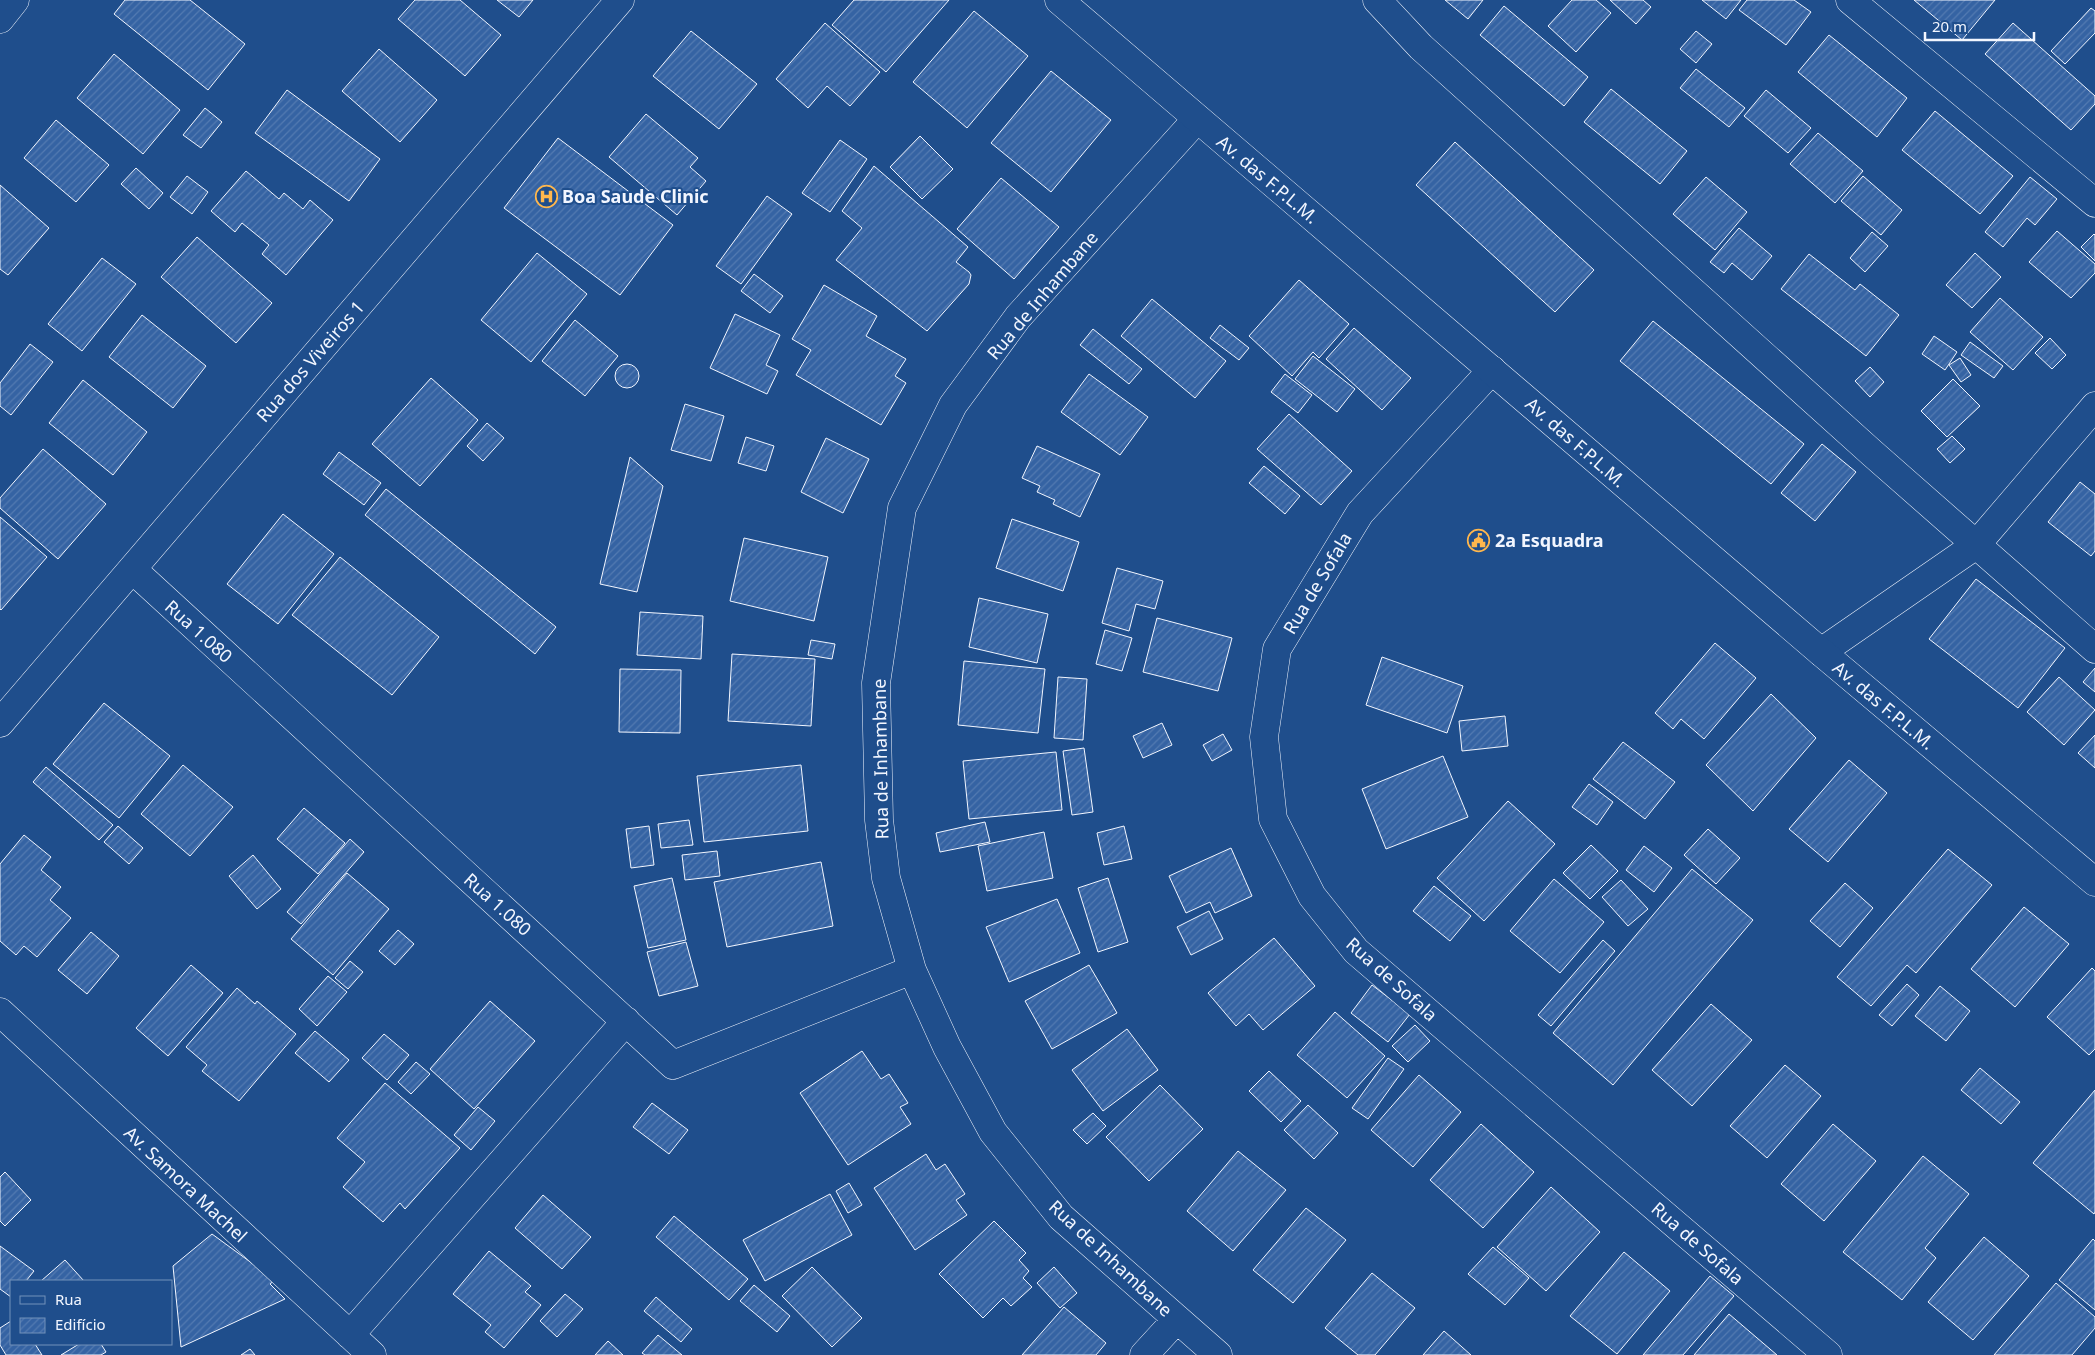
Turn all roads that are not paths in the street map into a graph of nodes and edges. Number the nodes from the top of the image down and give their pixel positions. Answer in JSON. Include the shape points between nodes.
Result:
{"nodes":[{"id":1,"x":15,"y":0,"type":"edge"},
{"id":2,"x":620,"y":0,"type":"edge"},
{"id":3,"x":1059,"y":0,"type":"edge"},
{"id":4,"x":1377,"y":0,"type":"edge"},
{"id":5,"x":1850,"y":0,"type":"edge"},
{"id":6,"x":0,"y":19,"type":"edge"},
{"id":7,"x":1197,"y":119,"type":"junction"},
{"id":8,"x":2095,"y":203,"type":"edge"},
{"id":9,"x":1492,"y":370,"type":"junction"},
{"id":10,"x":2095,"y":406,"type":"edge"},
{"id":11,"x":1976,"y":545,"type":"junction"},
{"id":12,"x":132,"y":569,"type":"junction"},
{"id":13,"x":2095,"y":649,"type":"edge"},
{"id":14,"x":1821,"y":652,"type":"junction"},
{"id":15,"x":0,"y":723,"type":"edge"},
{"id":16,"x":2095,"y":882,"type":"edge"},
{"id":17,"x":912,"y":970,"type":"junction"},
{"id":18,"x":0,"y":1012,"type":"edge"},
{"id":19,"x":626,"y":1022,"type":"junction"},
{"id":20,"x":1177,"y":1319,"type":"junction"},
{"id":21,"x":350,"y":1335,"type":"junction"},
{"id":22,"x":372,"y":1355,"type":"edge"},
{"id":23,"x":1144,"y":1355,"type":"edge"},
{"id":24,"x":1218,"y":1355,"type":"edge"},
{"id":25,"x":1828,"y":1355,"type":"edge"}],
"edges":[{"from":1,"to":6,"type":"street"},
{"from":2,"to":12,"type":"street","name":"Rua dos Viveiros 1"},
{"from":3,"to":7,"type":"street","name":"Av. das F.P.L.M."},
{"from":4,"to":11,"type":"street","via":[[1420,47]]},
{"from":5,"to":8,"type":"street"},
{"from":7,"to":9,"type":"street","name":"Av. das F.P.L.M."},
{"from":7,"to":17,"type":"street","name":"Rua de Inhambane","via":[[1018,317],[953,406],[902,508],[876,683],[878,810],[886,878]]},
{"from":9,"to":14,"type":"street","name":"Av. das F.P.L.M."},
{"from":9,"to":25,"type":"street","name":"Rua de Sofala","via":[[1360,513],[1277,649],[1264,736],[1273,819],[1312,896],[1356,951]]},
{"from":10,"to":11,"type":"street"},
{"from":11,"to":13,"type":"street"},
{"from":11,"to":14,"type":"street"},
{"from":12,"to":15,"type":"street","name":"Rua dos Viveiros 1"},
{"from":12,"to":19,"type":"street","name":"Rua 1.080"},
{"from":14,"to":16,"type":"street","name":"Av. das F.P.L.M."},
{"from":17,"to":19,"type":"street","name":"Rua 1.080","via":[[673,1065]]},
{"from":17,"to":20,"type":"street","name":"Rua de Inhambane","via":[[947,1047],[993,1132],[1061,1217]]},
{"from":18,"to":21,"type":"street","name":"Av. Samora Machel"},
{"from":19,"to":21,"type":"street"},
{"from":20,"to":23,"type":"street"},
{"from":20,"to":24,"type":"street","name":"Rua de Inhambane"},
{"from":21,"to":22,"type":"street","name":"Av. Samora Machel"}]}
